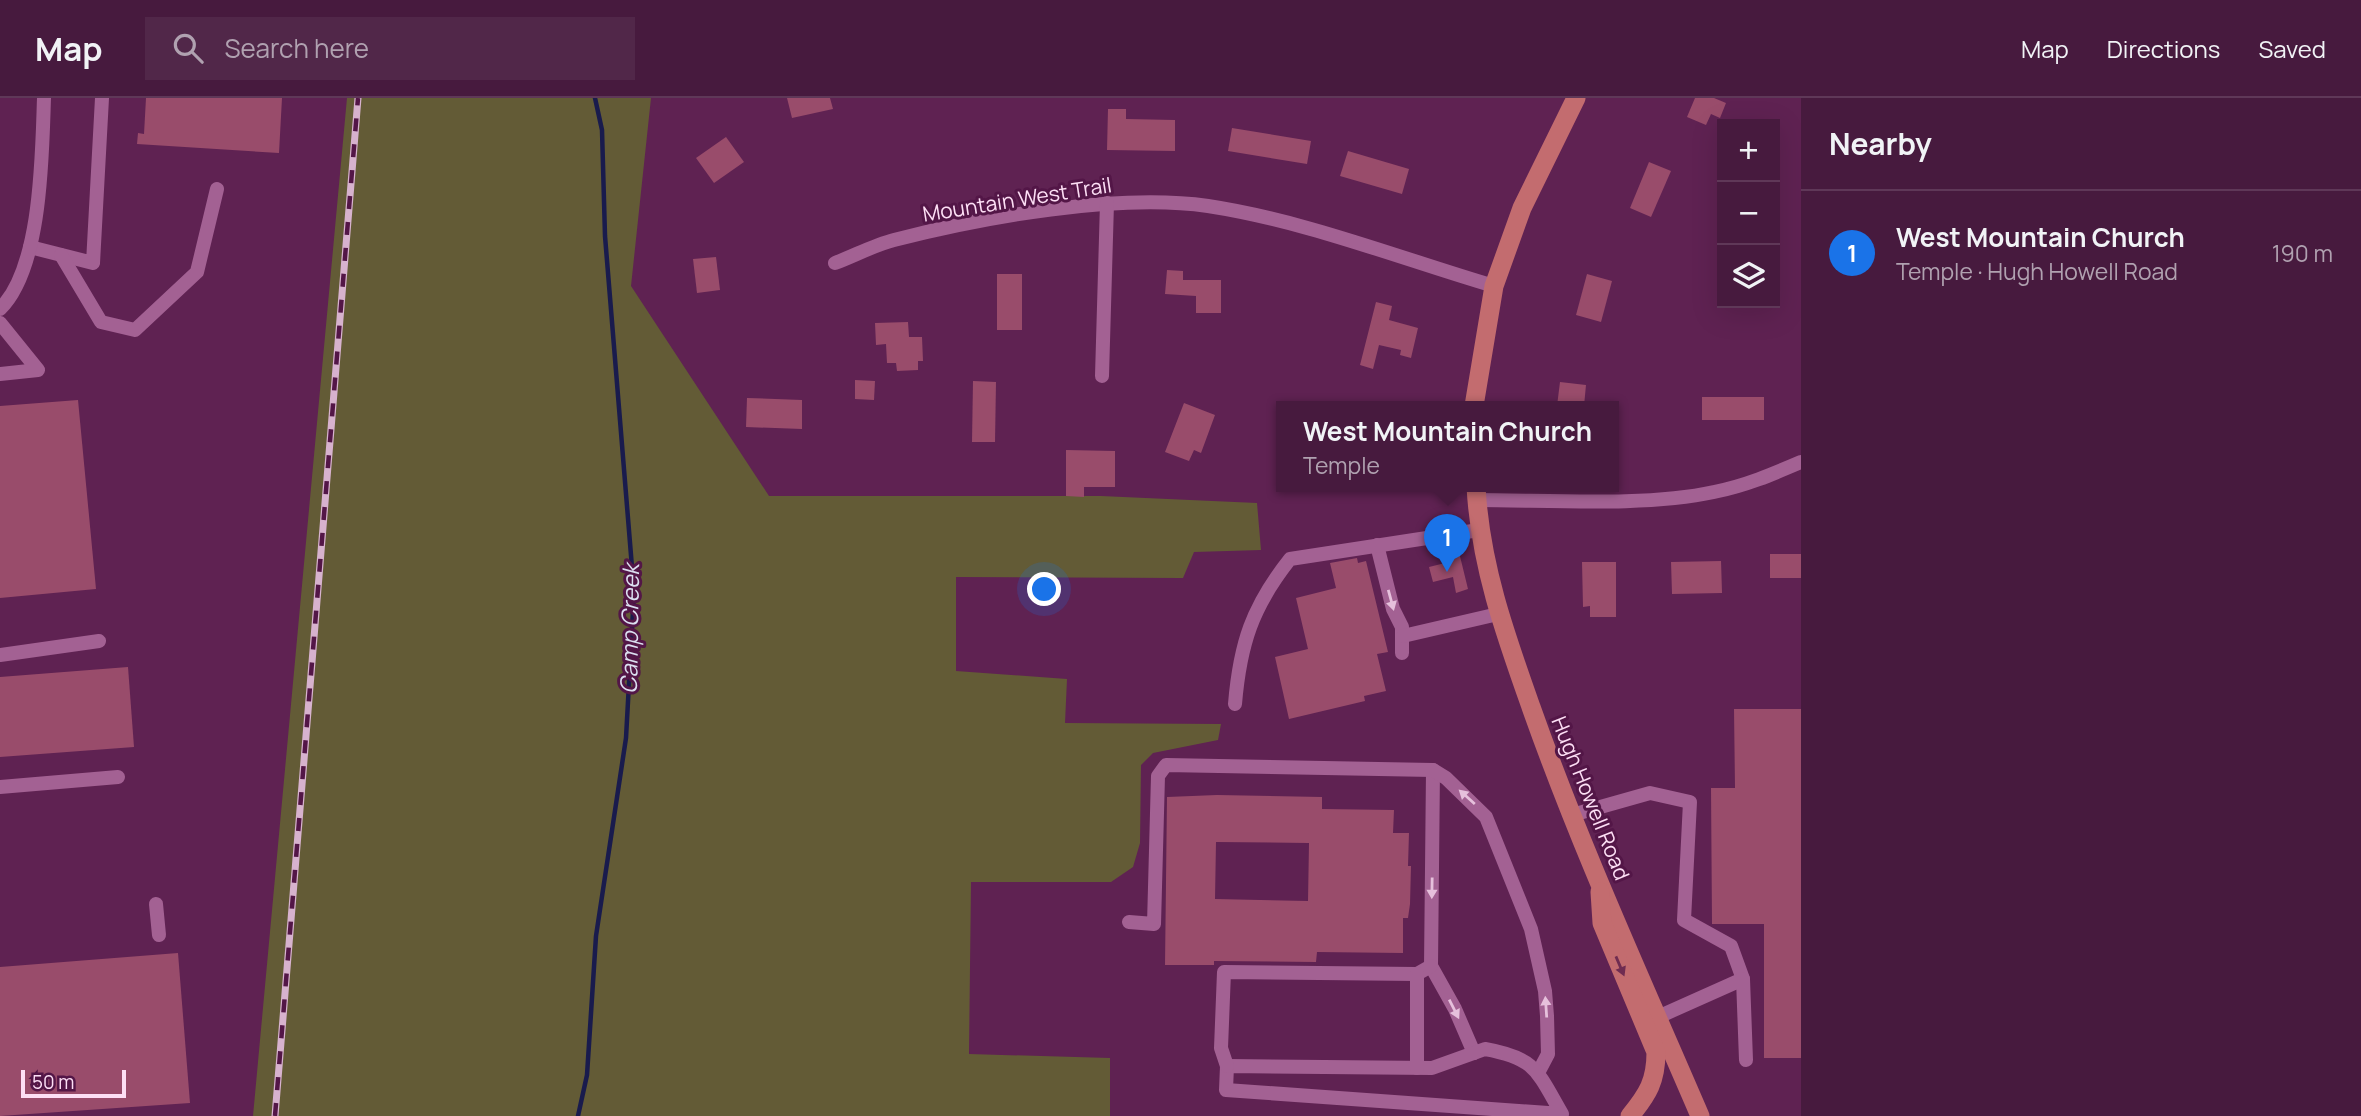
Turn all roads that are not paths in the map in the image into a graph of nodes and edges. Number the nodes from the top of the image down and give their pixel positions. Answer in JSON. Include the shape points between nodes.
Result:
{"nodes":[{"id":1,"x":44,"y":98,"type":"edge"},
{"id":2,"x":102,"y":98,"type":"edge"},
{"id":3,"x":1576,"y":98,"type":"edge"},
{"id":4,"x":217,"y":189,"type":"dead end"},
{"id":5,"x":1107,"y":203,"type":"junction"},
{"id":6,"x":30,"y":247,"type":"junction"},
{"id":7,"x":61,"y":255,"type":"junction"},
{"id":8,"x":835,"y":263,"type":"dead end"},
{"id":9,"x":1493,"y":286,"type":"junction"},
{"id":10,"x":1,"y":304,"type":"edge"},
{"id":11,"x":0,"y":323,"type":"edge"},
{"id":12,"x":0,"y":374,"type":"edge"},
{"id":13,"x":1102,"y":376,"type":"dead end"},
{"id":14,"x":1475,"y":401,"type":"edge"},
{"id":15,"x":1801,"y":462,"type":"edge"},
{"id":16,"x":1476,"y":493,"type":"edge"},
{"id":17,"x":1479,"y":530,"type":"junction"},
{"id":18,"x":1377,"y":545,"type":"junction"},
{"id":19,"x":1498,"y":614,"type":"junction"},
{"id":20,"x":1403,"y":636,"type":"junction"},
{"id":21,"x":99,"y":641,"type":"dead end"},
{"id":22,"x":1402,"y":653,"type":"dead end"},
{"id":23,"x":0,"y":655,"type":"edge"},
{"id":24,"x":1235,"y":704,"type":"dead end"},
{"id":25,"x":1433,"y":771,"type":"junction"},
{"id":26,"x":118,"y":777,"type":"dead end"},
{"id":27,"x":0,"y":787,"type":"edge"},
{"id":28,"x":1572,"y":815,"type":"junction"},
{"id":29,"x":1598,"y":877,"type":"junction"},
{"id":30,"x":156,"y":904,"type":"dead end"},
{"id":31,"x":1129,"y":922,"type":"dead end"},
{"id":32,"x":159,"y":935,"type":"dead end"},
{"id":33,"x":1430,"y":966,"type":"junction"},
{"id":34,"x":1417,"y":974,"type":"junction"},
{"id":35,"x":1743,"y":979,"type":"junction"},
{"id":36,"x":1658,"y":1017,"type":"junction"},
{"id":37,"x":1474,"y":1053,"type":"junction"},
{"id":38,"x":1746,"y":1060,"type":"dead end"},
{"id":39,"x":1227,"y":1066,"type":"junction"},
{"id":40,"x":1417,"y":1068,"type":"junction"},
{"id":41,"x":1538,"y":1073,"type":"junction"},
{"id":42,"x":1567,"y":1115,"type":"edge"},
{"id":43,"x":1630,"y":1116,"type":"edge"},
{"id":44,"x":1700,"y":1116,"type":"edge"}],
"edges":[{"from":1,"to":6,"type":"street"},
{"from":2,"to":7,"type":"street","via":[[93,263]]},
{"from":3,"to":9,"type":"main road","via":[[1522,208]]},
{"from":4,"to":7,"type":"street","via":[[197,272],[135,330],[101,323]]},
{"from":5,"to":8,"type":"street","name":"Mountain West Trail","via":[[892,241]]},
{"from":5,"to":9,"type":"street","name":"Mountain West Trail","via":[[1206,206],[1269,217]]},
{"from":5,"to":13,"type":"street"},
{"from":6,"to":7,"type":"street"},
{"from":6,"to":10,"type":"street"},
{"from":9,"to":14,"type":"main road"},
{"from":11,"to":12,"type":"street","via":[[38,370]]},
{"from":15,"to":16,"type":"street","via":[[1712,493],[1655,499]]},
{"from":16,"to":17,"type":"main road","name":"Hugh Howell Road"},
{"from":17,"to":18,"type":"street"},
{"from":17,"to":19,"type":"main road","name":"Hugh Howell Road"},
{"from":18,"to":20,"type":"street","one_way":true},
{"from":18,"to":24,"type":"street","via":[[1290,559],[1262,599],[1241,650]]},
{"from":19,"to":20,"type":"street"},
{"from":19,"to":28,"type":"main road","name":"Hugh Howell Road"},
{"from":20,"to":22,"type":"street"},
{"from":21,"to":23,"type":"street"},
{"from":25,"to":31,"type":"street","via":[[1166,765],[1158,776],[1154,924]]},
{"from":25,"to":33,"type":"street","one_way":true},
{"from":41,"to":25,"type":"street","one_way":true,"via":[[1548,1054],[1547,1016],[1531,929],[1486,817]]},
{"from":26,"to":27,"type":"street"},
{"from":28,"to":29,"type":"main road","name":"Hugh Howell Road"},
{"from":28,"to":35,"type":"street","via":[[1650,793],[1690,802],[1684,920],[1731,946]]},
{"from":29,"to":36,"type":"main road","name":"Hugh Howell Road"},
{"from":29,"to":43,"type":"main road","one_way":true,"via":[[1602,923],[1656,1052],[1650,1091]]},
{"from":30,"to":32,"type":"street"},
{"from":33,"to":34,"type":"street"},
{"from":33,"to":37,"type":"street","one_way":true},
{"from":34,"to":39,"type":"street","via":[[1224,972],[1222,1048]]},
{"from":34,"to":40,"type":"street"},
{"from":35,"to":36,"type":"street"},
{"from":35,"to":38,"type":"street"},
{"from":36,"to":44,"type":"main road","name":"Hugh Howell Road"},
{"from":37,"to":40,"type":"street","via":[[1432,1068]]},
{"from":37,"to":41,"type":"street","via":[[1485,1049],[1517,1055]]},
{"from":39,"to":40,"type":"street"},
{"from":39,"to":42,"type":"street","via":[[1226,1090]]},
{"from":41,"to":42,"type":"street"}]}
